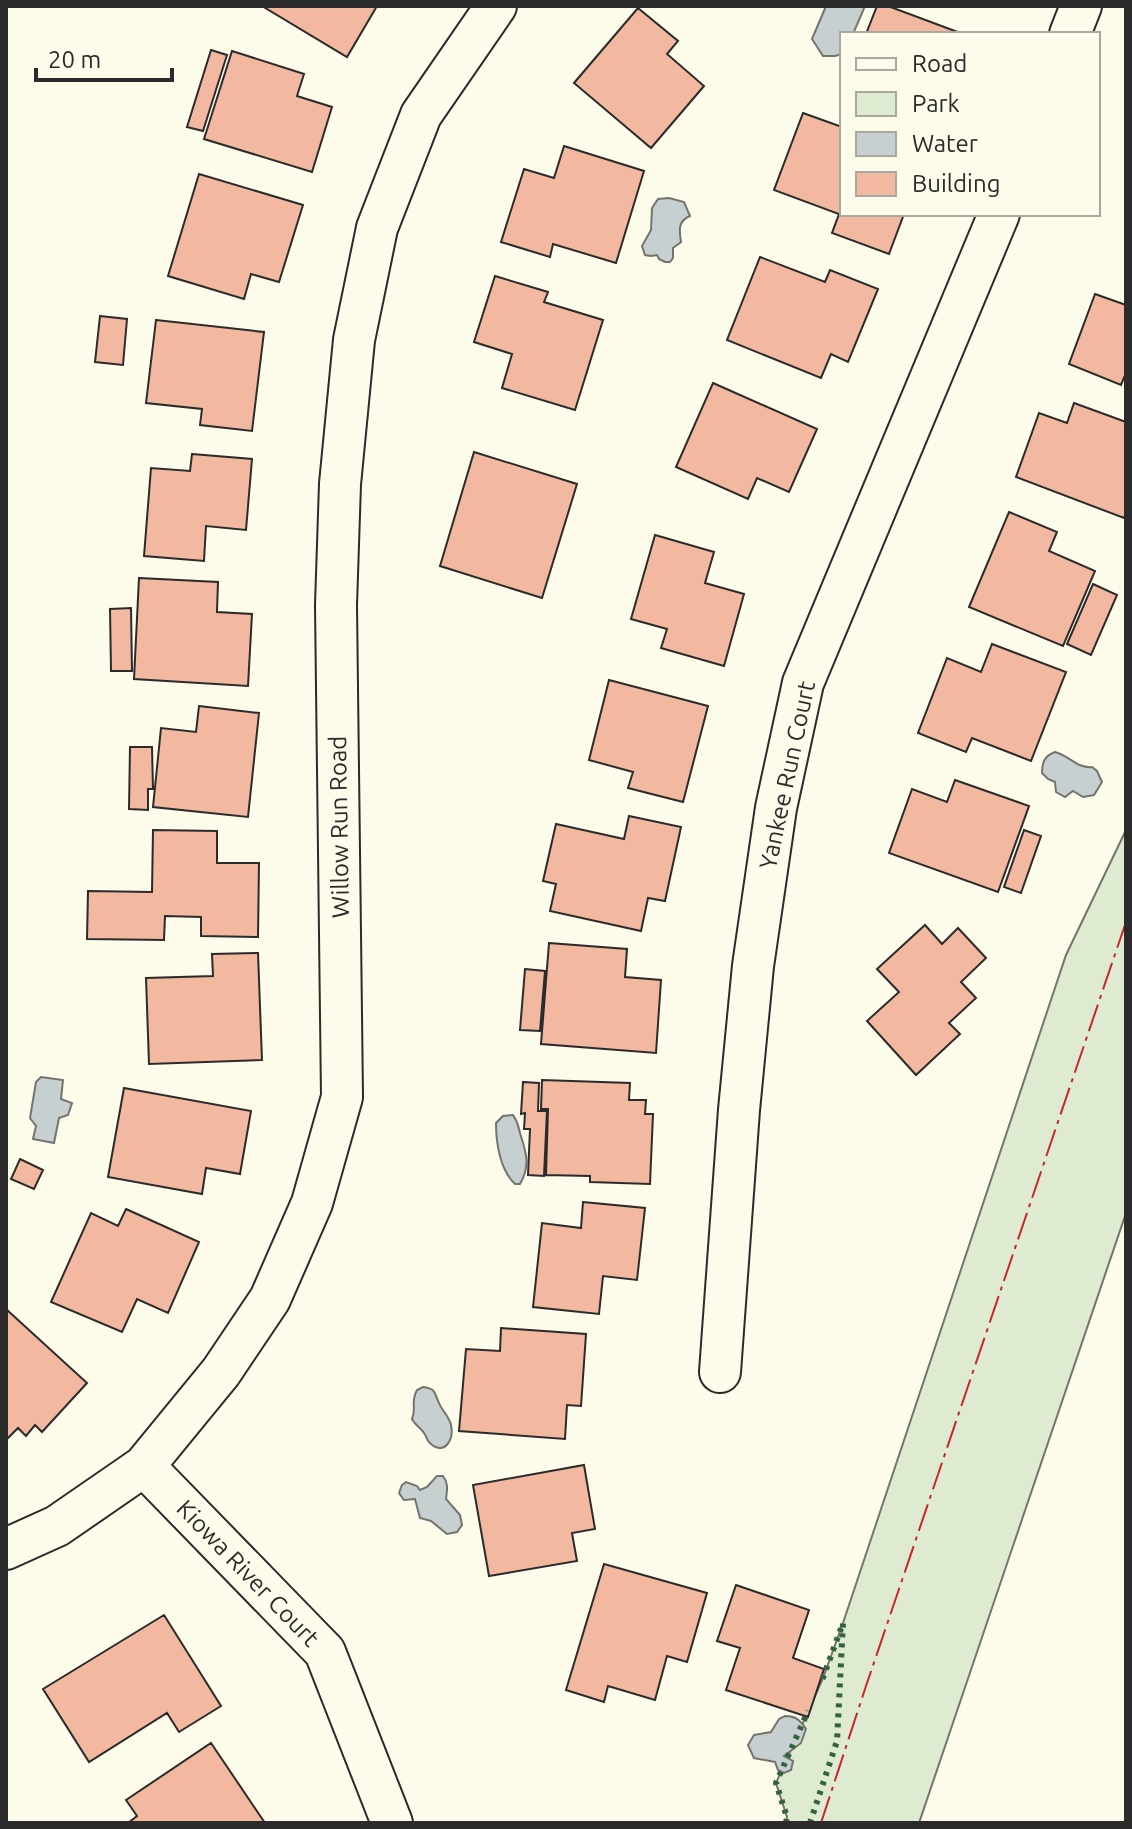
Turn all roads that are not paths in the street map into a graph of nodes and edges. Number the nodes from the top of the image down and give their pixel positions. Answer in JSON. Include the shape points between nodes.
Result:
{"nodes":[{"id":1,"x":496,"y":6,"type":"edge"},
{"id":2,"x":1081,"y":6,"type":"edge"},
{"id":3,"x":1071,"y":32,"type":"edge"},
{"id":4,"x":998,"y":216,"type":"edge"},
{"id":5,"x":720,"y":1372,"type":"dead end"},
{"id":6,"x":144,"y":1466,"type":"junction"},
{"id":7,"x":6,"y":1549,"type":"edge"},
{"id":8,"x":392,"y":1823,"type":"edge"}],
"edges":[{"from":1,"to":6,"type":"street","name":"Willow Run Road","via":[[421,115],[377,228],[354,340],[340,484],[336,605],[342,1097],[312,1203],[270,1299],[221,1372]]},
{"from":2,"to":3,"type":"street"},
{"from":4,"to":5,"type":"street","name":"Yankee Run Court","via":[[803,683],[776,808],[753,966]]},
{"from":6,"to":7,"type":"street","name":"Willow Run Road","via":[[57,1526]]},
{"from":6,"to":8,"type":"street","name":"Kiowa River Court","via":[[325,1652]]}]}
